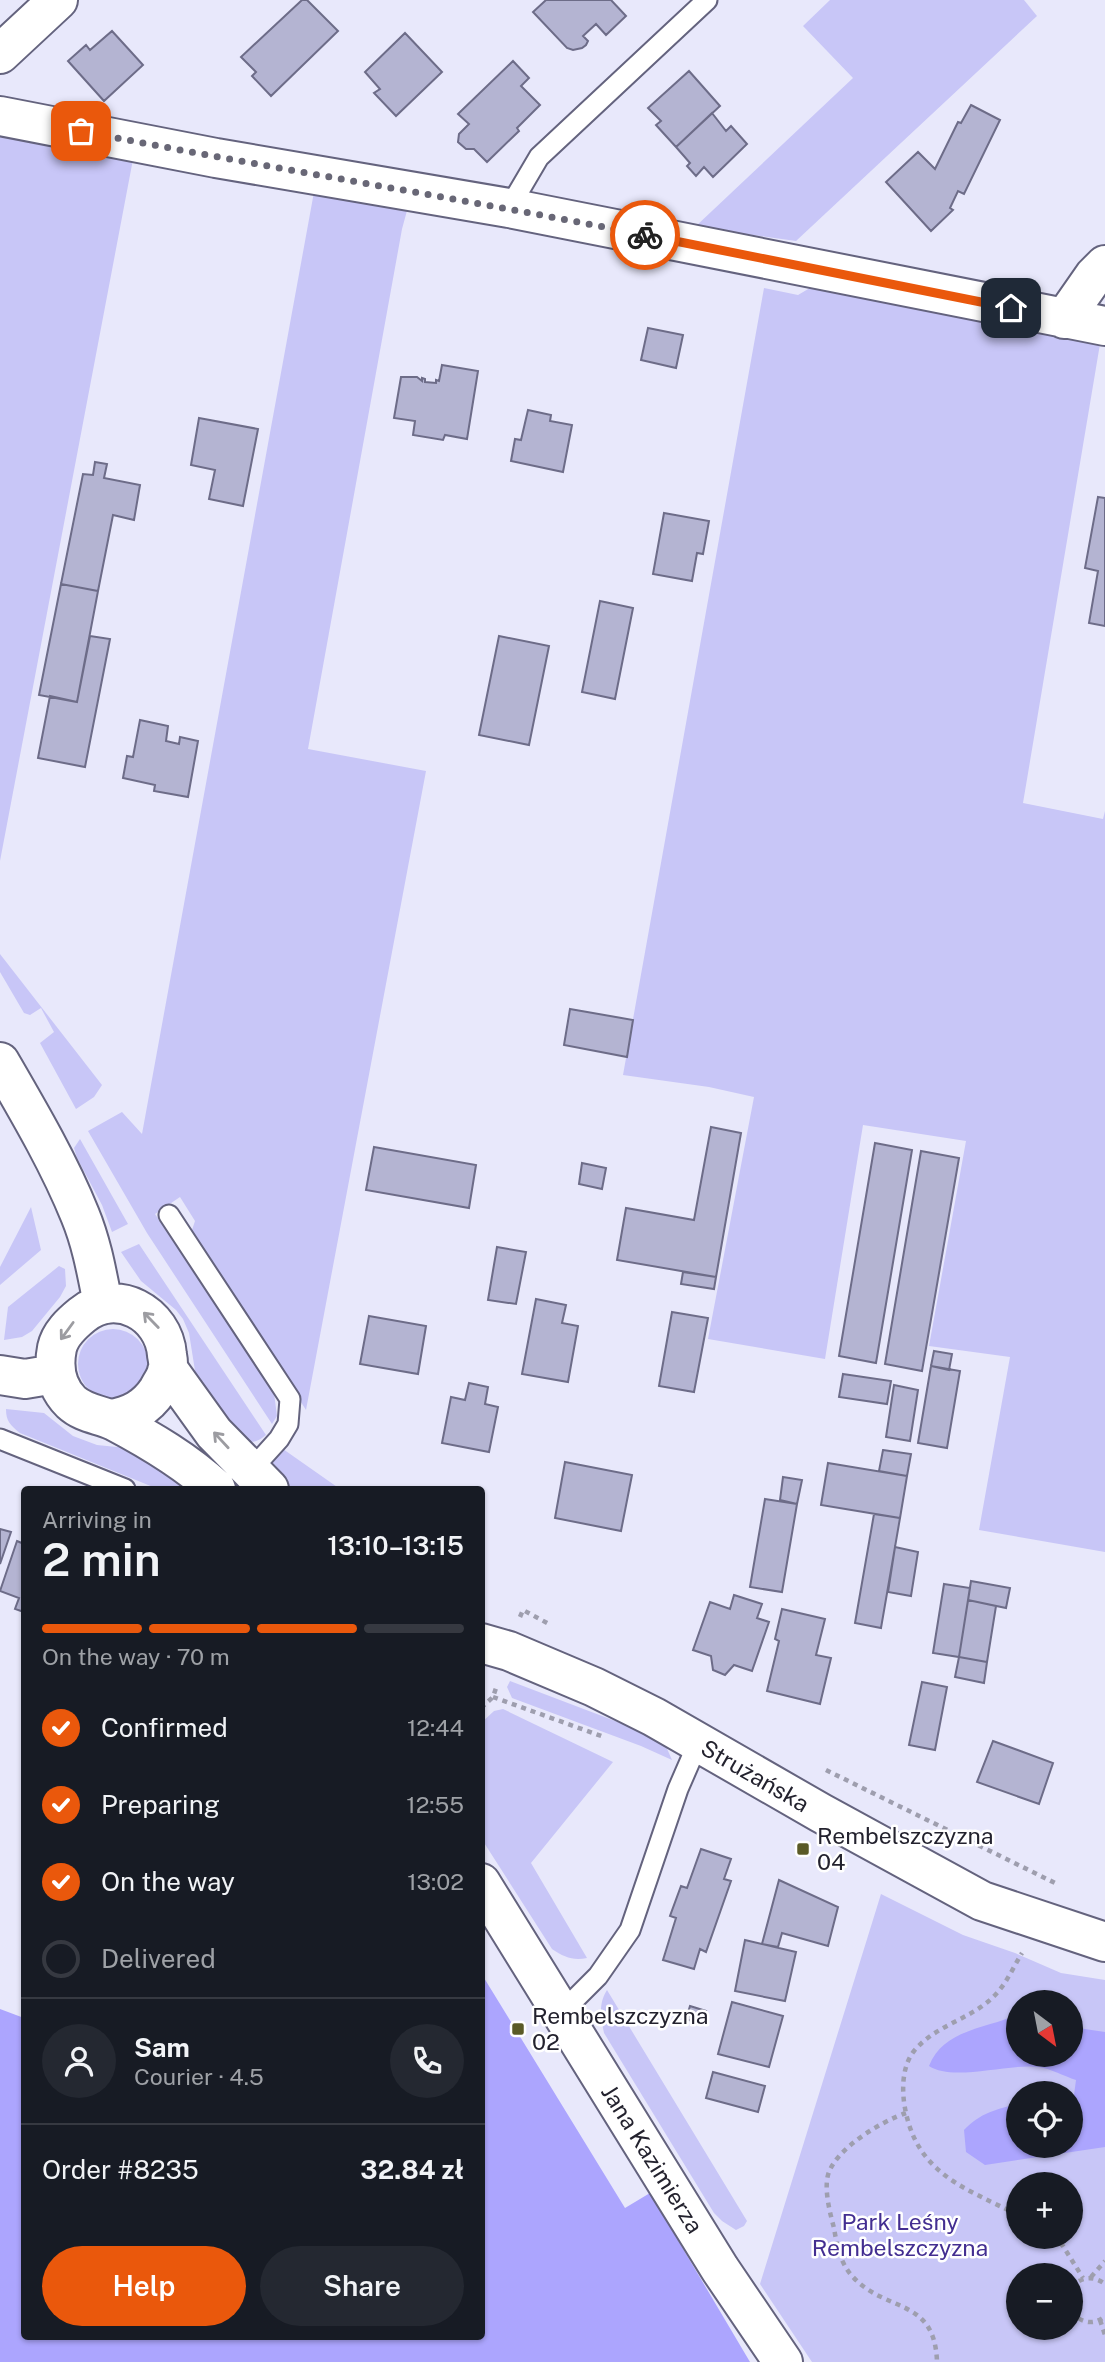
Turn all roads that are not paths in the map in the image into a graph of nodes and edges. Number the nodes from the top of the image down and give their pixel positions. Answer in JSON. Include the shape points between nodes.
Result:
{"nodes":[{"id":1,"x":58,"y":0,"type":"edge"},
{"id":2,"x":707,"y":0,"type":"edge"},
{"id":3,"x":0,"y":54,"type":"edge"},
{"id":4,"x":0,"y":116,"type":"edge"},
{"id":5,"x":509,"y":208,"type":"junction"},
{"id":6,"x":1105,"y":265,"type":"edge"},
{"id":7,"x":1064,"y":319,"type":"junction"},
{"id":8,"x":1105,"y":326,"type":"edge"},
{"id":9,"x":0,"y":1062,"type":"edge"},
{"id":10,"x":169,"y":1215,"type":"dead end"},
{"id":11,"x":103,"y":1304,"type":"junction"},
{"id":12,"x":168,"y":1369,"type":"junction"},
{"id":13,"x":55,"y":1374,"type":"junction"},
{"id":14,"x":0,"y":1375,"type":"edge"},
{"id":15,"x":110,"y":1419,"type":"junction"},
{"id":16,"x":0,"y":1438,"type":"edge"},
{"id":17,"x":259,"y":1480,"type":"edge"},
{"id":18,"x":118,"y":1486,"type":"edge"},
{"id":19,"x":213,"y":1486,"type":"edge"},
{"id":20,"x":485,"y":1644,"type":"edge"},
{"id":21,"x":698,"y":1743,"type":"junction"},
{"id":22,"x":485,"y":1889,"type":"edge"},
{"id":23,"x":1105,"y":1942,"type":"edge"},
{"id":24,"x":562,"y":2012,"type":"junction"},
{"id":25,"x":783,"y":2362,"type":"edge"}],
"edges":[{"from":1,"to":3,"type":"main road"},
{"from":2,"to":5,"type":"lane","via":[[539,157]]},
{"from":4,"to":5,"type":"main road"},
{"from":5,"to":7,"type":"main road"},
{"from":6,"to":7,"type":"main road"},
{"from":7,"to":8,"type":"main road"},
{"from":9,"to":11,"type":"main road","via":[[81,1217]]},
{"from":10,"to":17,"type":"lane","via":[[290,1399],[288,1424]]},
{"from":12,"to":11,"type":"main road","one_way":true,"via":[[160,1329],[145,1312],[123,1303]]},
{"from":11,"to":13,"type":"main road","one_way":true,"via":[[93,1306],[67,1327],[57,1345]]},
{"from":12,"to":15,"type":"main road","via":[[152,1399],[128,1416]]},
{"from":17,"to":12,"type":"main road","one_way":true,"via":[[214,1433]]},
{"from":13,"to":14,"type":"main road"},
{"from":13,"to":15,"type":"main road","via":[[69,1400],[84,1412]]},
{"from":15,"to":19,"type":"main road","via":[[156,1444]]},
{"from":16,"to":18,"type":"lane"},
{"from":20,"to":21,"type":"main road","name":"Strużańska","via":[[594,1687]]},
{"from":21,"to":23,"type":"main road","name":"Strużańska","via":[[982,1901]]},
{"from":21,"to":24,"type":"lane","via":[[630,1930],[598,1976]]},
{"from":22,"to":24,"type":"main road","name":"Jana Kazimierza"},
{"from":24,"to":25,"type":"main road","name":"Jana Kazimierza","via":[[720,2269]]}]}
